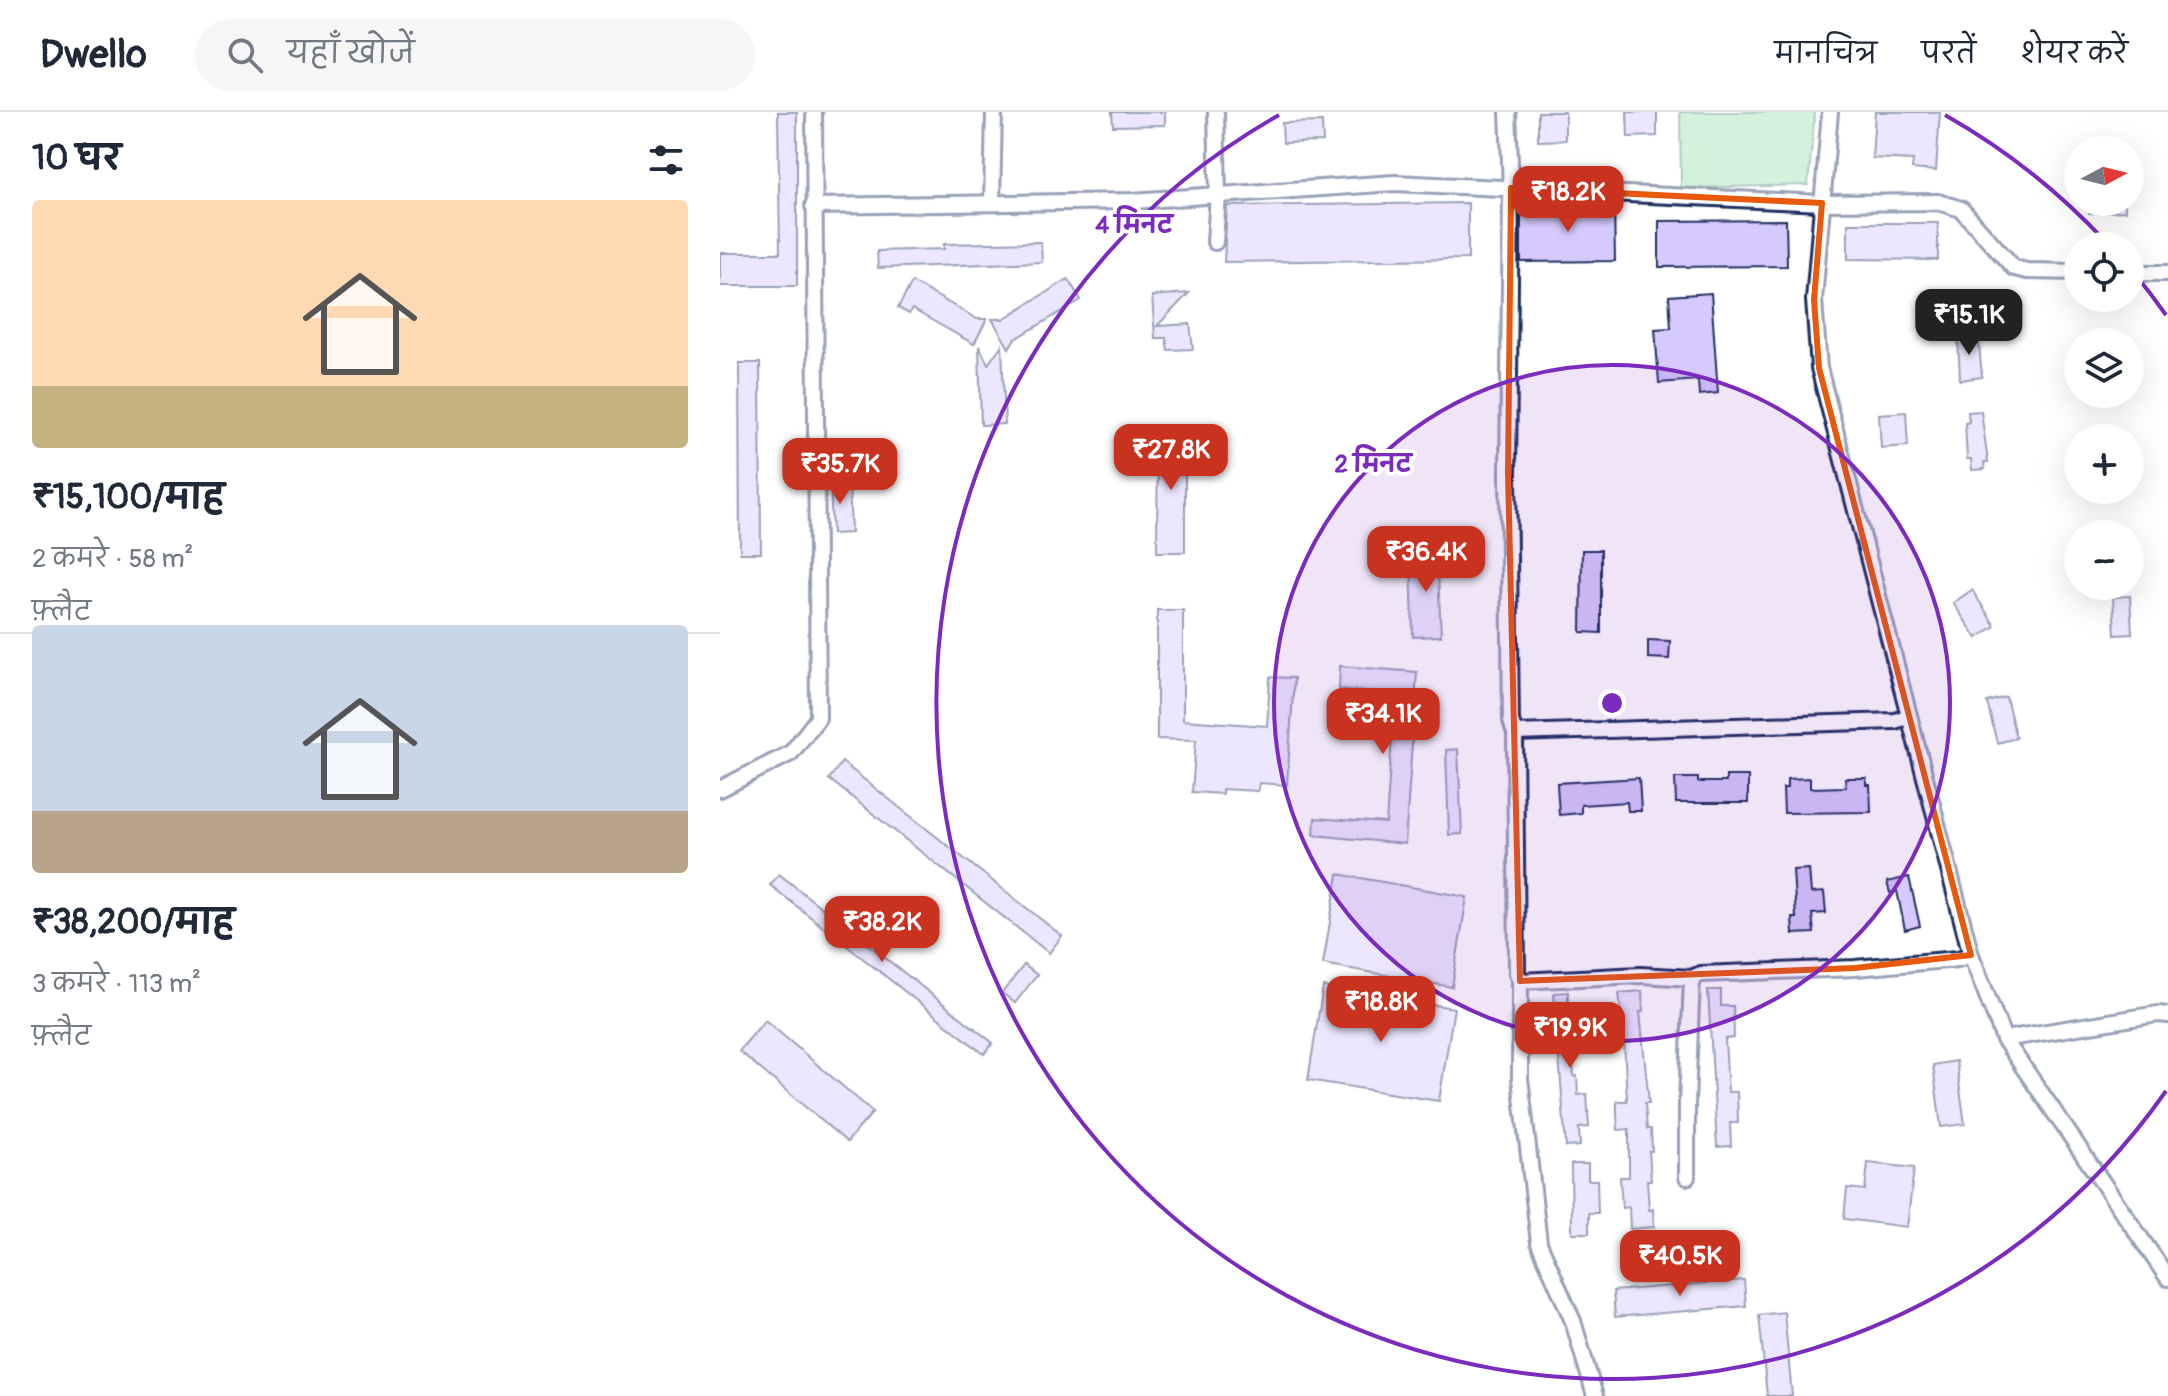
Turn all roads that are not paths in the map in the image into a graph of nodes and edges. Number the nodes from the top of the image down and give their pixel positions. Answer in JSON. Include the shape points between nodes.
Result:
{"nodes":[{"id":1,"x":814,"y":112,"type":"edge"},
{"id":2,"x":994,"y":112,"type":"edge"},
{"id":3,"x":1216,"y":112,"type":"edge"},
{"id":4,"x":1508,"y":112,"type":"edge"},
{"id":5,"x":1830,"y":112,"type":"edge"},
{"id":6,"x":1511,"y":188,"type":"junction"},
{"id":7,"x":1218,"y":193,"type":"junction"},
{"id":8,"x":992,"y":202,"type":"junction"},
{"id":9,"x":1822,"y":203,"type":"junction"},
{"id":10,"x":813,"y":206,"type":"junction"},
{"id":11,"x":1215,"y":242,"type":"dead end"},
{"id":12,"x":2064,"y":272,"type":"edge"},
{"id":13,"x":2144,"y":273,"type":"edge"},
{"id":14,"x":2168,"y":273,"type":"edge"},
{"id":15,"x":1909,"y":716,"type":"junction"},
{"id":16,"x":1515,"y":733,"type":"junction"},
{"id":17,"x":720,"y":789,"type":"edge"},
{"id":18,"x":1971,"y":955,"type":"junction"},
{"id":19,"x":1692,"y":978,"type":"junction"},
{"id":20,"x":1520,"y":981,"type":"junction"},
{"id":21,"x":2168,"y":1015,"type":"edge"},
{"id":22,"x":2004,"y":1039,"type":"junction"},
{"id":23,"x":1687,"y":1177,"type":"dead end"},
{"id":24,"x":2168,"y":1278,"type":"edge"},
{"id":25,"x":1595,"y":1396,"type":"edge"}],
"edges":[{"from":1,"to":10,"type":"street"},
{"from":2,"to":8,"type":"street"},
{"from":3,"to":7,"type":"street"},
{"from":4,"to":6,"type":"street"},
{"from":5,"to":9,"type":"street"},
{"from":6,"to":7,"type":"street","via":[[1394,183]]},
{"from":6,"to":9,"type":"street"},
{"from":6,"to":16,"type":"street","via":[[1508,473]]},
{"from":7,"to":8,"type":"street","via":[[1132,201]]},
{"from":7,"to":11,"type":"street"},
{"from":8,"to":10,"type":"street"},
{"from":9,"to":12,"type":"street","via":[[1938,202],[1961,209],[2014,268]]},
{"from":9,"to":15,"type":"street","via":[[1814,300],[1819,368]]},
{"from":10,"to":17,"type":"street","via":[[818,718],[791,753]]},
{"from":13,"to":14,"type":"street"},
{"from":15,"to":16,"type":"street","via":[[1895,721]]},
{"from":15,"to":18,"type":"street"},
{"from":16,"to":20,"type":"street"},
{"from":18,"to":19,"type":"street"},
{"from":18,"to":22,"type":"street"},
{"from":19,"to":20,"type":"street"},
{"from":19,"to":23,"type":"street"},
{"from":20,"to":25,"type":"street","via":[[1520,1078],[1539,1243],[1573,1321]]},
{"from":21,"to":22,"type":"street"},
{"from":22,"to":24,"type":"street"}]}
